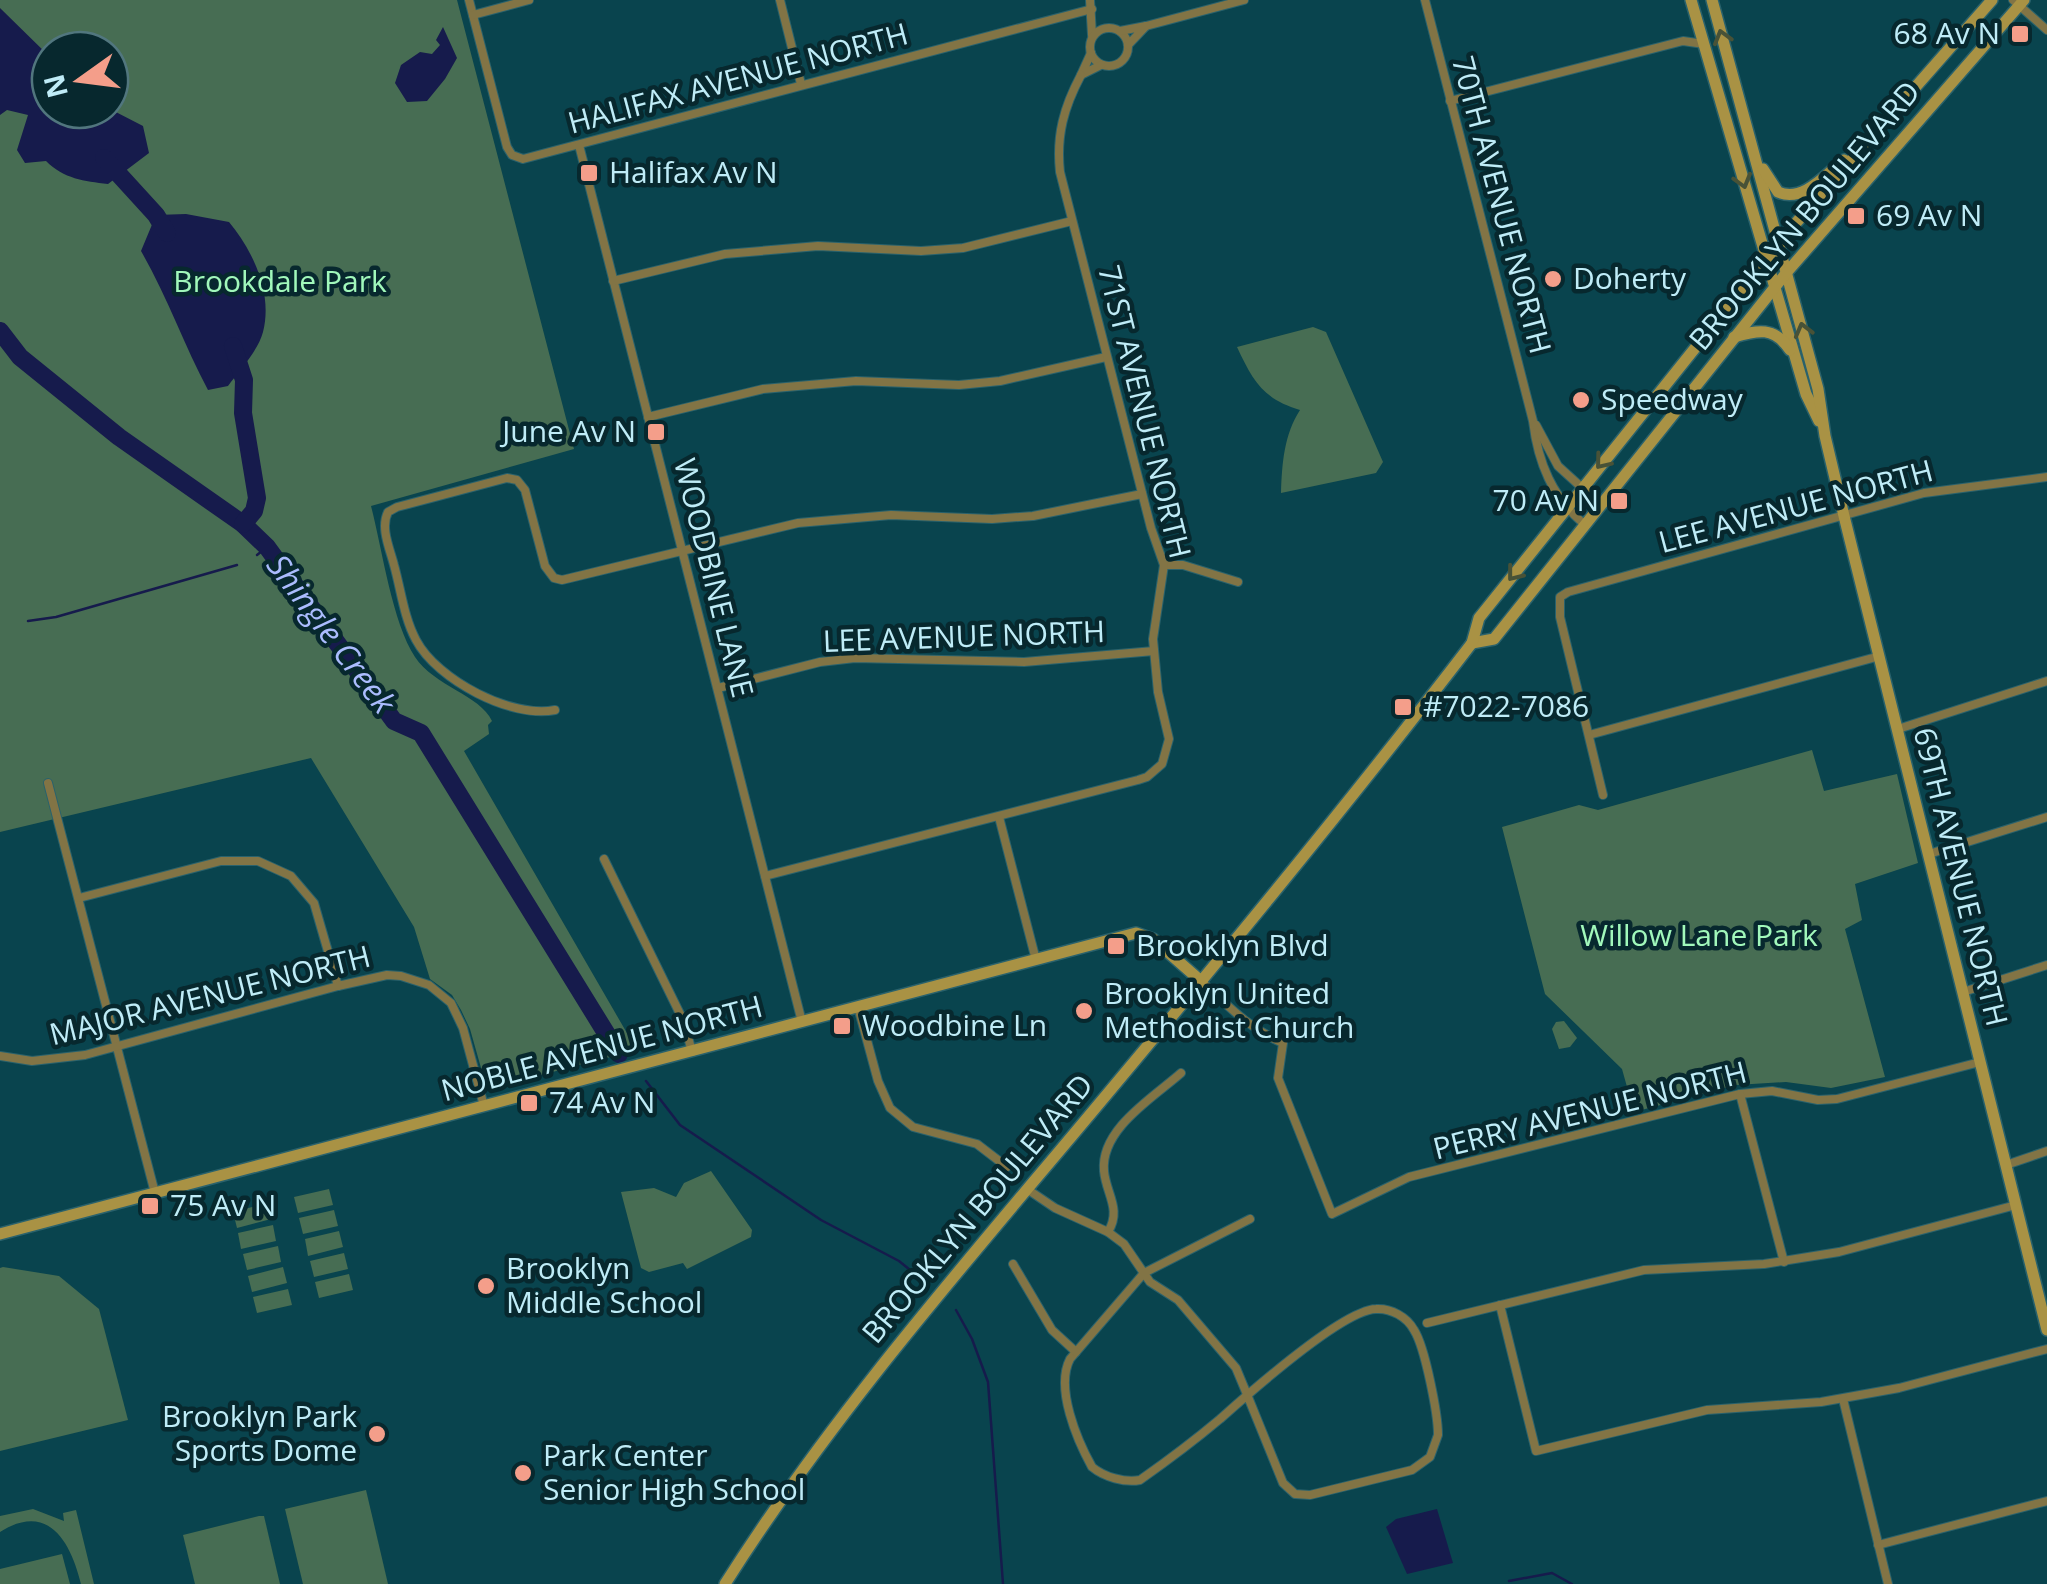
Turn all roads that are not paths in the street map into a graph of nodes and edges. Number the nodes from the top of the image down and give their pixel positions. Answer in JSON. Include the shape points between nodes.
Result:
{"nodes":[{"id":1,"x":469,"y":0,"type":"edge"},
{"id":2,"x":529,"y":0,"type":"edge"},
{"id":3,"x":780,"y":0,"type":"edge"},
{"id":4,"x":1244,"y":0,"type":"edge"},
{"id":5,"x":1425,"y":0,"type":"edge"},
{"id":6,"x":1691,"y":0,"type":"edge"},
{"id":7,"x":1712,"y":0,"type":"edge"},
{"id":8,"x":1992,"y":0,"type":"edge"},
{"id":9,"x":2018,"y":2,"type":"edge"},
{"id":10,"x":1091,"y":4,"type":"edge"},
{"id":11,"x":473,"y":15,"type":"junction"},
{"id":12,"x":1146,"y":26,"type":"junction"},
{"id":13,"x":1107,"y":28,"type":"junction"},
{"id":14,"x":2047,"y":30,"type":"edge"},
{"id":15,"x":1120,"y":31,"type":"junction"},
{"id":16,"x":1092,"y":38,"type":"junction"},
{"id":17,"x":1128,"y":44,"type":"junction"},
{"id":18,"x":1704,"y":44,"type":"junction"},
{"id":19,"x":1090,"y":53,"type":"junction"},
{"id":20,"x":1100,"y":65,"type":"junction"},
{"id":21,"x":1081,"y":75,"type":"junction"},
{"id":22,"x":801,"y":84,"type":"junction"},
{"id":23,"x":1450,"y":101,"type":"junction"},
{"id":24,"x":1868,"y":141,"type":"junction"},
{"id":25,"x":1752,"y":142,"type":"junction"},
{"id":26,"x":579,"y":145,"type":"junction"},
{"id":27,"x":1072,"y":221,"type":"junction"},
{"id":28,"x":1778,"y":244,"type":"junction"},
{"id":29,"x":1766,"y":260,"type":"junction"},
{"id":30,"x":1787,"y":272,"type":"junction"},
{"id":31,"x":613,"y":281,"type":"junction"},
{"id":32,"x":1776,"y":287,"type":"junction"},
{"id":33,"x":1734,"y":337,"type":"junction"},
{"id":34,"x":1106,"y":357,"type":"junction"},
{"id":35,"x":1796,"y":359,"type":"junction"},
{"id":36,"x":648,"y":417,"type":"junction"},
{"id":37,"x":1533,"y":421,"type":"junction"},
{"id":38,"x":1825,"y":436,"type":"junction"},
{"id":39,"x":2047,"y":477,"type":"edge"},
{"id":40,"x":1580,"y":488,"type":"junction"},
{"id":41,"x":1142,"y":494,"type":"junction"},
{"id":42,"x":1601,"y":505,"type":"junction"},
{"id":43,"x":1565,"y":508,"type":"junction"},
{"id":44,"x":1844,"y":516,"type":"junction"},
{"id":45,"x":1585,"y":526,"type":"junction"},
{"id":46,"x":682,"y":552,"type":"junction"},
{"id":47,"x":1164,"y":565,"type":"junction"},
{"id":48,"x":1238,"y":582,"type":"dead end"},
{"id":49,"x":1472,"y":643,"type":"junction"},
{"id":50,"x":1154,"y":651,"type":"junction"},
{"id":51,"x":1880,"y":656,"type":"junction"},
{"id":52,"x":2047,"y":681,"type":"edge"},
{"id":53,"x":718,"y":688,"type":"junction"},
{"id":54,"x":555,"y":710,"type":"dead end"},
{"id":55,"x":1898,"y":729,"type":"junction"},
{"id":56,"x":1589,"y":735,"type":"junction"},
{"id":57,"x":48,"y":783,"type":"dead end"},
{"id":58,"x":1604,"y":794,"type":"dead end"},
{"id":59,"x":2047,"y":817,"type":"edge"},
{"id":60,"x":999,"y":818,"type":"junction"},
{"id":61,"x":1929,"y":854,"type":"junction"},
{"id":62,"x":604,"y":859,"type":"dead end"},
{"id":63,"x":765,"y":876,"type":"junction"},
{"id":64,"x":80,"y":898,"type":"junction"},
{"id":65,"x":1036,"y":960,"type":"junction"},
{"id":66,"x":2047,"y":965,"type":"edge"},
{"id":67,"x":1202,"y":982,"type":"junction"},
{"id":68,"x":338,"y":986,"type":"junction"},
{"id":69,"x":1964,"y":992,"type":"junction"},
{"id":70,"x":858,"y":1008,"type":"junction"},
{"id":71,"x":802,"y":1023,"type":"junction"},
{"id":72,"x":117,"y":1045,"type":"junction"},
{"id":73,"x":692,"y":1052,"type":"junction"},
{"id":74,"x":0,"y":1056,"type":"edge"},
{"id":75,"x":1980,"y":1062,"type":"junction"},
{"id":76,"x":1181,"y":1074,"type":"dead end"},
{"id":77,"x":1740,"y":1094,"type":"junction"},
{"id":78,"x":484,"y":1106,"type":"junction"},
{"id":79,"x":2047,"y":1152,"type":"edge"},
{"id":80,"x":2006,"y":1164,"type":"junction"},
{"id":81,"x":1007,"y":1166,"type":"dead end"},
{"id":82,"x":1027,"y":1190,"type":"junction"},
{"id":83,"x":155,"y":1192,"type":"junction"},
{"id":84,"x":2016,"y":1205,"type":"junction"},
{"id":85,"x":1250,"y":1219,"type":"dead end"},
{"id":86,"x":1108,"y":1232,"type":"junction"},
{"id":87,"x":0,"y":1234,"type":"edge"},
{"id":88,"x":1784,"y":1262,"type":"junction"},
{"id":89,"x":1014,"y":1264,"type":"dead end"},
{"id":90,"x":1144,"y":1273,"type":"junction"},
{"id":91,"x":1500,"y":1305,"type":"junction"},
{"id":92,"x":2044,"y":1308,"type":"edge"},
{"id":93,"x":1427,"y":1323,"type":"dead end"},
{"id":94,"x":2047,"y":1330,"type":"edge"},
{"id":95,"x":2047,"y":1350,"type":"edge"},
{"id":96,"x":1076,"y":1352,"type":"junction"},
{"id":97,"x":1246,"y":1392,"type":"junction"},
{"id":98,"x":1843,"y":1399,"type":"junction"},
{"id":99,"x":2047,"y":1501,"type":"edge"},
{"id":100,"x":1878,"y":1545,"type":"junction"},
{"id":101,"x":725,"y":1584,"type":"edge"},
{"id":102,"x":1888,"y":1584,"type":"edge"}],
"edges":[{"from":1,"to":11,"type":"street"},
{"from":2,"to":11,"type":"street"},
{"from":3,"to":22,"type":"street"},
{"from":4,"to":12,"type":"street"},
{"from":5,"to":23,"type":"street","name":"70TH AVENUE NORTH"},
{"from":6,"to":18,"type":"main road","name":"69TH AVENUE NORTH"},
{"from":25,"to":7,"type":"main road","name":"69TH AVENUE NORTH","one_way":true},
{"from":8,"to":24,"type":"main road","name":"BROOKLYN BOULEVARD"},
{"from":9,"to":14,"type":"street"},
{"from":9,"to":30,"type":"main road","name":"BROOKLYN BOULEVARD"},
{"from":10,"to":13,"type":"street"},
{"from":10,"to":16,"type":"street"},
{"from":10,"to":22,"type":"street","name":"HALIFAX AVENUE NORTH"},
{"from":11,"to":26,"type":"street","name":"HALIFAX AVENUE NORTH","via":[[512,155],[523,159]]},
{"from":12,"to":15,"type":"street"},
{"from":12,"to":17,"type":"street"},
{"from":13,"to":15,"type":"street"},
{"from":13,"to":16,"type":"street"},
{"from":15,"to":17,"type":"street"},
{"from":16,"to":19,"type":"street"},
{"from":17,"to":20,"type":"street","via":[[1118,64]]},
{"from":18,"to":23,"type":"street","via":[[1683,41]]},
{"from":18,"to":29,"type":"main road","name":"69TH AVENUE NORTH","one_way":true},
{"from":19,"to":20,"type":"street"},
{"from":19,"to":21,"type":"street","name":"71ST AVENUE NORTH"},
{"from":20,"to":21,"type":"street"},
{"from":21,"to":27,"type":"street","name":"71ST AVENUE NORTH","via":[[1064,111],[1058,152]]},
{"from":22,"to":26,"type":"street","name":"HALIFAX AVENUE NORTH"},
{"from":23,"to":37,"type":"street","name":"70TH AVENUE NORTH"},
{"from":24,"to":25,"type":"main road","via":[[1792,196],[1772,186]]},
{"from":24,"to":28,"type":"main road","name":"BROOKLYN BOULEVARD"},
{"from":25,"to":28,"type":"main road","name":"69TH AVENUE NORTH"},
{"from":26,"to":31,"type":"street","name":"WOODBINE LANE"},
{"from":27,"to":31,"type":"street","via":[[962,248],[818,246],[725,254]]},
{"from":27,"to":34,"type":"street","name":"71ST AVENUE NORTH"},
{"from":28,"to":29,"type":"main road","name":"BROOKLYN BOULEVARD"},
{"from":28,"to":30,"type":"main road","name":"69TH AVENUE NORTH"},
{"from":29,"to":32,"type":"main road","name":"69TH AVENUE NORTH"},
{"from":29,"to":40,"type":"main road","name":"BROOKLYN BOULEVARD","one_way":true},
{"from":30,"to":32,"type":"main road","name":"BROOKLYN BOULEVARD"},
{"from":38,"to":30,"type":"main road","name":"69TH AVENUE NORTH","one_way":true},
{"from":31,"to":36,"type":"street","name":"WOODBINE LANE"},
{"from":32,"to":33,"type":"main road","name":"BROOKLYN BOULEVARD"},
{"from":32,"to":35,"type":"main road","name":"69TH AVENUE NORTH"},
{"from":33,"to":35,"type":"main road","via":[[1776,332]]},
{"from":33,"to":42,"type":"main road","name":"BROOKLYN BOULEVARD"},
{"from":34,"to":36,"type":"street","via":[[1000,382],[856,381],[763,389]]},
{"from":34,"to":41,"type":"street","name":"71ST AVENUE NORTH"},
{"from":35,"to":38,"type":"main road","name":"69TH AVENUE NORTH"},
{"from":36,"to":46,"type":"street","name":"WOODBINE LANE"},
{"from":37,"to":40,"type":"street","name":"70TH AVENUE NORTH","via":[[1558,466]]},
{"from":37,"to":43,"type":"street","name":"70TH AVENUE NORTH","via":[[1537,456]]},
{"from":38,"to":44,"type":"main road","name":"69TH AVENUE NORTH"},
{"from":39,"to":44,"type":"street","name":"LEE AVENUE NORTH","via":[[1924,493]]},
{"from":40,"to":42,"type":"street","name":"70TH AVENUE NORTH"},
{"from":40,"to":43,"type":"main road","name":"BROOKLYN BOULEVARD"},
{"from":41,"to":46,"type":"street","via":[[1033,516],[844,517]]},
{"from":41,"to":47,"type":"street","name":"71ST AVENUE NORTH"},
{"from":42,"to":45,"type":"main road","name":"BROOKLYN BOULEVARD"},
{"from":43,"to":45,"type":"street","name":"70TH AVENUE NORTH"},
{"from":43,"to":49,"type":"main road","name":"BROOKLYN BOULEVARD","one_way":true,"via":[[1479,618]]},
{"from":44,"to":51,"type":"main road","name":"69TH AVENUE NORTH"},
{"from":44,"to":56,"type":"street","name":"LEE AVENUE NORTH","via":[[1560,598]]},
{"from":45,"to":49,"type":"main road","name":"BROOKLYN BOULEVARD","via":[[1494,639]]},
{"from":46,"to":53,"type":"street","name":"WOODBINE LANE"},
{"from":46,"to":54,"type":"street","via":[[554,578],[525,490],[507,478],[388,512],[384,520],[409,622],[426,656],[496,702],[537,714]]},
{"from":47,"to":48,"type":"street"},
{"from":47,"to":50,"type":"street","name":"71ST AVENUE NORTH"},
{"from":49,"to":67,"type":"main road","name":"BROOKLYN BOULEVARD"},
{"from":50,"to":53,"type":"street","name":"LEE AVENUE NORTH","via":[[1024,662],[855,658]]},
{"from":50,"to":60,"type":"street","name":"71ST AVENUE NORTH","via":[[1169,739],[1162,764],[1138,780]]},
{"from":51,"to":55,"type":"main road","name":"69TH AVENUE NORTH"},
{"from":51,"to":56,"type":"street"},
{"from":52,"to":55,"type":"street"},
{"from":53,"to":63,"type":"street","name":"WOODBINE LANE"},
{"from":55,"to":61,"type":"main road","name":"69TH AVENUE NORTH"},
{"from":56,"to":58,"type":"street"},
{"from":57,"to":64,"type":"street"},
{"from":59,"to":61,"type":"street"},
{"from":60,"to":63,"type":"street"},
{"from":60,"to":65,"type":"street"},
{"from":61,"to":69,"type":"main road","name":"69TH AVENUE NORTH"},
{"from":62,"to":73,"type":"street","via":[[677,1006]]},
{"from":63,"to":71,"type":"street","name":"WOODBINE LANE"},
{"from":64,"to":68,"type":"street","via":[[221,862],[258,861],[291,876],[314,903]]},
{"from":64,"to":72,"type":"street"},
{"from":65,"to":67,"type":"main road","name":"NOBLE AVENUE NORTH","via":[[1143,934]]},
{"from":65,"to":70,"type":"main road","name":"NOBLE AVENUE NORTH"},
{"from":66,"to":69,"type":"street"},
{"from":67,"to":77,"type":"street","name":"PERRY AVENUE NORTH","via":[[1249,1026],[1283,1043],[1278,1078],[1332,1214],[1409,1177]]},
{"from":67,"to":82,"type":"main road","name":"BROOKLYN BOULEVARD"},
{"from":68,"to":72,"type":"street","name":"MAJOR AVENUE NORTH"},
{"from":68,"to":78,"type":"street","name":"MAJOR AVENUE NORTH","via":[[386,974],[416,978],[441,993],[458,1015]]},
{"from":69,"to":75,"type":"main road","name":"69TH AVENUE NORTH"},
{"from":70,"to":71,"type":"main road","name":"NOBLE AVENUE NORTH"},
{"from":70,"to":81,"type":"street","via":[[890,1108],[913,1128],[977,1144]]},
{"from":71,"to":73,"type":"main road","name":"NOBLE AVENUE NORTH"},
{"from":72,"to":74,"type":"street","name":"MAJOR AVENUE NORTH","via":[[58,1060]]},
{"from":72,"to":83,"type":"street"},
{"from":73,"to":78,"type":"main road","name":"NOBLE AVENUE NORTH"},
{"from":75,"to":77,"type":"street","name":"PERRY AVENUE NORTH","via":[[1828,1100]]},
{"from":75,"to":80,"type":"main road","name":"69TH AVENUE NORTH"},
{"from":76,"to":86,"type":"street","via":[[1114,1136],[1103,1168],[1115,1215]]},
{"from":77,"to":88,"type":"street"},
{"from":78,"to":83,"type":"main road","name":"NOBLE AVENUE NORTH"},
{"from":79,"to":80,"type":"street"},
{"from":80,"to":84,"type":"main road","name":"69TH AVENUE NORTH"},
{"from":82,"to":86,"type":"street"},
{"from":82,"to":101,"type":"main road","name":"BROOKLYN BOULEVARD","via":[[884,1359]]},
{"from":83,"to":87,"type":"main road","name":"NOBLE AVENUE NORTH"},
{"from":84,"to":88,"type":"street"},
{"from":84,"to":92,"type":"main road","name":"69TH AVENUE NORTH"},
{"from":85,"to":90,"type":"street"},
{"from":86,"to":90,"type":"street"},
{"from":88,"to":91,"type":"street","via":[[1644,1270]]},
{"from":89,"to":96,"type":"street","via":[[1052,1330]]},
{"from":90,"to":96,"type":"street"},
{"from":90,"to":97,"type":"street","via":[[1178,1300],[1236,1368]]},
{"from":91,"to":93,"type":"street"},
{"from":91,"to":98,"type":"street","via":[[1536,1452],[1707,1410]]},
{"from":92,"to":94,"type":"main road","name":"69TH AVENUE NORTH"},
{"from":95,"to":98,"type":"street"},
{"from":96,"to":97,"type":"street","via":[[1062,1382],[1086,1458],[1097,1472],[1135,1481]]},
{"from":97,"to":97,"type":"street","via":[[1352,1317],[1378,1308],[1414,1328],[1420,1341],[1438,1424],[1436,1447],[1412,1470],[1295,1494],[1284,1483]]},
{"from":98,"to":100,"type":"street"},
{"from":99,"to":100,"type":"street"},
{"from":100,"to":102,"type":"street"}]}
